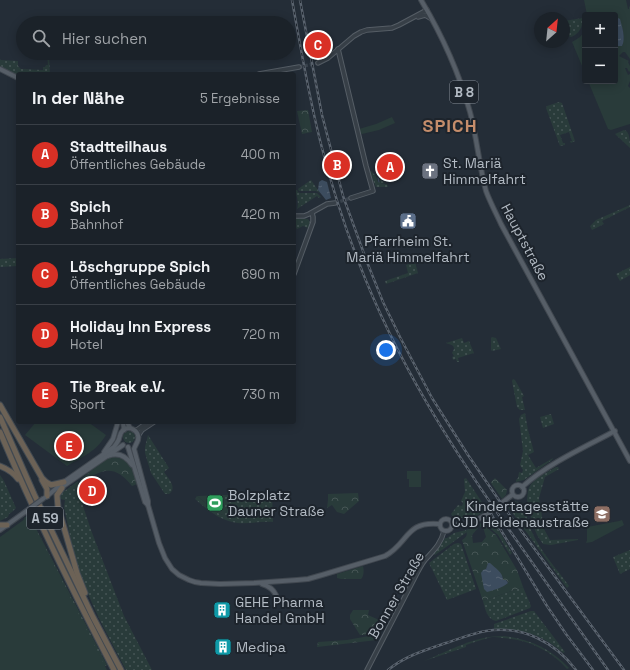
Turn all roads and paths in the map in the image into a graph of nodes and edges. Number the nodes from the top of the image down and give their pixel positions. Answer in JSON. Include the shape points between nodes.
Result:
{"nodes":[{"id":1,"x":421,"y":0,"type":"edge"},
{"id":2,"x":427,"y":10,"type":"junction"},
{"id":3,"x":411,"y":19,"type":"junction"},
{"id":4,"x":433,"y":20,"type":"junction"},
{"id":5,"x":338,"y":49,"type":"junction"},
{"id":6,"x":318,"y":63,"type":"tunnel mouth"},
{"id":7,"x":299,"y":67,"type":"tunnel mouth"},
{"id":8,"x":0,"y":69,"type":"edge"},
{"id":9,"x":270,"y":72,"type":"edge"},
{"id":10,"x":16,"y":77,"type":"edge"},
{"id":11,"x":351,"y":198,"type":"tunnel mouth"},
{"id":12,"x":335,"y":203,"type":"tunnel mouth"},
{"id":13,"x":312,"y":213,"type":"junction"},
{"id":14,"x":296,"y":216,"type":"edge"},
{"id":15,"x":296,"y":269,"type":"edge"},
{"id":16,"x":0,"y":405,"type":"edge"},
{"id":17,"x":0,"y":417,"type":"edge"},
{"id":18,"x":117,"y":424,"type":"edge"},
{"id":19,"x":124,"y":424,"type":"edge"},
{"id":20,"x":128,"y":424,"type":"edge"},
{"id":21,"x":145,"y":424,"type":"edge"},
{"id":22,"x":151,"y":424,"type":"edge"},
{"id":23,"x":132,"y":429,"type":"junction"},
{"id":24,"x":124,"y":430,"type":"junction"},
{"id":25,"x":615,"y":431,"type":"junction"},
{"id":26,"x":0,"y":432,"type":"edge"},
{"id":27,"x":138,"y":436,"type":"junction"},
{"id":28,"x":120,"y":438,"type":"junction"},
{"id":29,"x":136,"y":443,"type":"junction"},
{"id":30,"x":123,"y":444,"type":"junction"},
{"id":31,"x":128,"y":447,"type":"junction"},
{"id":32,"x":102,"y":457,"type":"junction"},
{"id":33,"x":630,"y":461,"type":"edge"},
{"id":34,"x":0,"y":466,"type":"edge"},
{"id":35,"x":36,"y":468,"type":"junction"},
{"id":36,"x":134,"y":469,"type":"junction"},
{"id":37,"x":63,"y":485,"type":"junction"},
{"id":38,"x":522,"y":487,"type":"junction"},
{"id":39,"x":512,"y":495,"type":"junction"},
{"id":40,"x":47,"y":496,"type":"junction"},
{"id":41,"x":148,"y":505,"type":"junction"},
{"id":42,"x":58,"y":507,"type":"junction"},
{"id":43,"x":34,"y":508,"type":"junction"},
{"id":44,"x":439,"y":524,"type":"junction"},
{"id":45,"x":0,"y":525,"type":"edge"},
{"id":46,"x":7,"y":525,"type":"junction"},
{"id":47,"x":452,"y":525,"type":"junction"},
{"id":48,"x":0,"y":530,"type":"edge"},
{"id":49,"x":444,"y":531,"type":"junction"},
{"id":50,"x":254,"y":583,"type":"junction"},
{"id":51,"x":276,"y":596,"type":"dead end"},
{"id":52,"x":93,"y":617,"type":"junction"},
{"id":53,"x":114,"y":670,"type":"edge"},
{"id":54,"x":121,"y":670,"type":"edge"},
{"id":55,"x":367,"y":670,"type":"edge"}],
"edges":[{"from":1,"to":2,"type":"main road","name":"Hauptstraße","number":"B 8"},
{"from":2,"to":3,"type":"street"},
{"from":2,"to":4,"type":"main road","name":"Hauptstraße","number":"B 8"},
{"from":3,"to":4,"type":"street","via":[[425,15]]},
{"from":3,"to":5,"type":"street","via":[[392,28],[361,32]]},
{"from":4,"to":25,"type":"main road","name":"Hauptstraße","number":"B 8","via":[[464,94],[492,204]]},
{"from":5,"to":6,"type":"street"},
{"from":5,"to":11,"type":"street","via":[[373,191]]},
{"from":7,"to":9,"type":"street"},
{"from":8,"to":10,"type":"main road"},
{"from":12,"to":13,"type":"street","via":[[327,204]]},
{"from":13,"to":14,"type":"street"},
{"from":13,"to":15,"type":"street","via":[[313,222]]},
{"from":16,"to":35,"type":"highway"},
{"from":17,"to":52,"type":"highway","number":"A 59"},
{"from":18,"to":32,"type":"main road","via":[[113,439]]},
{"from":19,"to":24,"type":"main road"},
{"from":20,"to":23,"type":"main road"},
{"from":21,"to":23,"type":"street","via":[[137,430]]},
{"from":22,"to":27,"type":"street"},
{"from":23,"to":24,"type":"main road"},
{"from":23,"to":27,"type":"main road"},
{"from":24,"to":28,"type":"main road","via":[[120,433]]},
{"from":25,"to":33,"type":"main road","name":"Hauptstraße","number":"B 8"},
{"from":25,"to":38,"type":"main road","via":[[543,470]]},
{"from":26,"to":43,"type":"highway","number":"A 59"},
{"from":27,"to":29,"type":"main road"},
{"from":28,"to":30,"type":"main road"},
{"from":28,"to":32,"type":"main road"},
{"from":29,"to":31,"type":"main road"},
{"from":29,"to":41,"type":"main road","via":[[134,449]]},
{"from":30,"to":31,"type":"main road"},
{"from":30,"to":32,"type":"main road"},
{"from":31,"to":36,"type":"main road"},
{"from":32,"to":36,"type":"main road","via":[[119,455],[128,459]]},
{"from":32,"to":37,"type":"main road"},
{"from":34,"to":43,"type":"highway","via":[[15,474]]},
{"from":35,"to":37,"type":"highway","via":[[50,485]]},
{"from":35,"to":40,"type":"highway","via":[[47,489]]},
{"from":36,"to":41,"type":"main road"},
{"from":37,"to":40,"type":"main road"},
{"from":37,"to":42,"type":"highway","via":[[57,495]]},
{"from":38,"to":39,"type":"main road","via":[[514,486],[511,490]]},
{"from":38,"to":39,"type":"main road","via":[[522,496],[518,498]]},
{"from":39,"to":47,"type":"main road","via":[[479,520]]},
{"from":40,"to":42,"type":"highway","via":[[54,497]]},
{"from":40,"to":46,"type":"main road","bridge":true},
{"from":41,"to":50,"type":"main road","via":[[165,558],[179,575],[201,583]]},
{"from":42,"to":52,"type":"highway"},
{"from":43,"to":53,"type":"highway","number":"A 59"},
{"from":44,"to":47,"type":"main road","via":[[443,519],[447,519]]},
{"from":44,"to":49,"type":"main road"},
{"from":44,"to":50,"type":"main road","via":[[417,527],[408,533],[392,552],[375,559],[308,579]]},
{"from":45,"to":46,"type":"highway"},
{"from":46,"to":48,"type":"main road"},
{"from":47,"to":49,"type":"main road","via":[[450,530]]},
{"from":49,"to":55,"type":"street","name":"Bonner Straße","via":[[438,546],[415,576]]},
{"from":50,"to":51,"type":"main road","via":[[270,587]]},
{"from":52,"to":54,"type":"highway","number":"A 59"}]}
